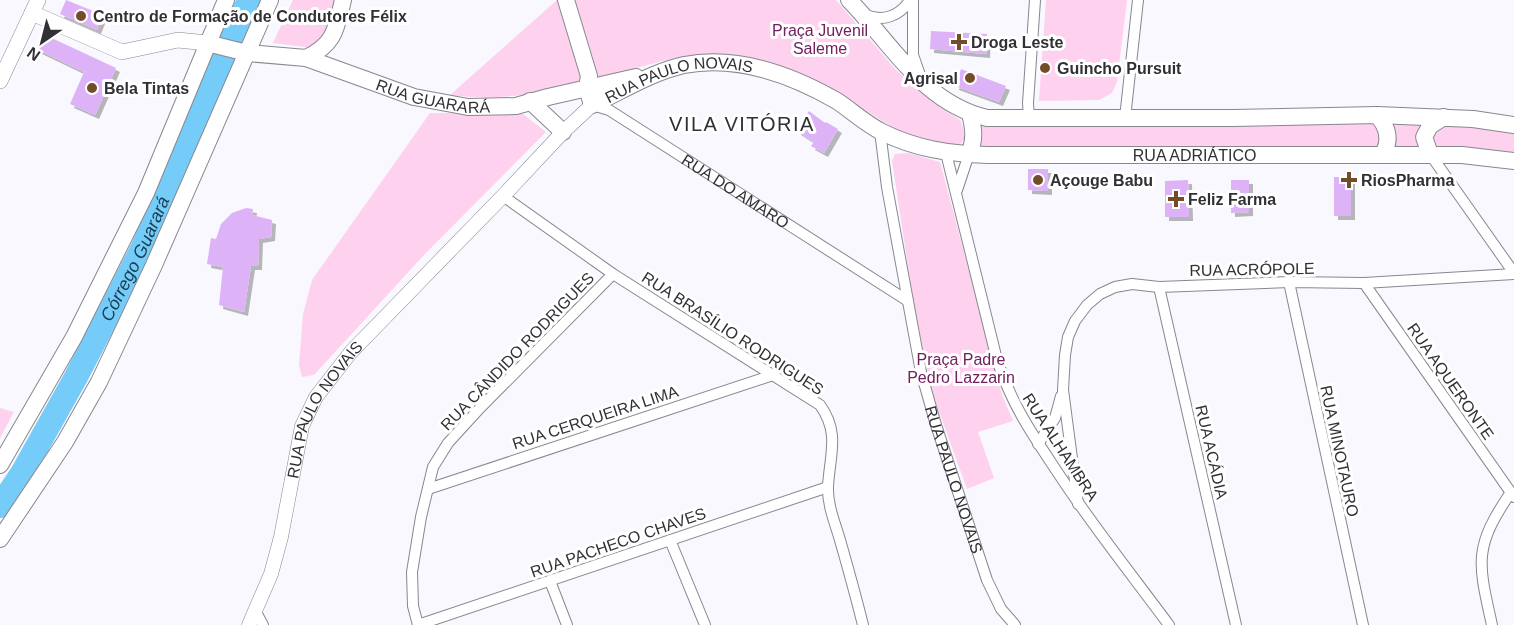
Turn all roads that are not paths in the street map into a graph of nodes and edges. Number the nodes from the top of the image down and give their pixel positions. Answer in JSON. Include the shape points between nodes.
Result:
{"nodes":[{"id":1,"x":226,"y":0,"type":"edge"},
{"id":2,"x":270,"y":0,"type":"edge"},
{"id":3,"x":343,"y":0,"type":"edge"},
{"id":4,"x":566,"y":0,"type":"edge"},
{"id":5,"x":911,"y":0,"type":"edge"},
{"id":6,"x":1035,"y":0,"type":"edge"},
{"id":7,"x":1138,"y":0,"type":"edge"},
{"id":8,"x":855,"y":6,"type":"edge"},
{"id":9,"x":35,"y":7,"type":"edge"},
{"id":10,"x":227,"y":48,"type":"junction"},
{"id":11,"x":306,"y":58,"type":"junction"},
{"id":12,"x":660,"y":72,"type":"junction"},
{"id":13,"x":0,"y":81,"type":"edge"},
{"id":14,"x":924,"y":83,"type":"junction"},
{"id":15,"x":586,"y":88,"type":"junction"},
{"id":16,"x":530,"y":101,"type":"junction"},
{"id":17,"x":592,"y":105,"type":"junction"},
{"id":18,"x":970,"y":114,"type":"junction"},
{"id":19,"x":1377,"y":115,"type":"junction"},
{"id":20,"x":1444,"y":117,"type":"junction"},
{"id":21,"x":1125,"y":118,"type":"junction"},
{"id":22,"x":1029,"y":119,"type":"junction"},
{"id":23,"x":1514,"y":125,"type":"edge"},
{"id":24,"x":880,"y":131,"type":"junction"},
{"id":25,"x":562,"y":132,"type":"junction"},
{"id":26,"x":946,"y":153,"type":"junction"},
{"id":27,"x":969,"y":154,"type":"junction"},
{"id":28,"x":1383,"y":154,"type":"junction"},
{"id":29,"x":1430,"y":154,"type":"junction"},
{"id":30,"x":1514,"y":161,"type":"edge"},
{"id":31,"x":957,"y":194,"type":"junction"},
{"id":32,"x":503,"y":196,"type":"junction"},
{"id":33,"x":1514,"y":273,"type":"edge"},
{"id":34,"x":613,"y":274,"type":"junction"},
{"id":35,"x":1289,"y":282,"type":"junction"},
{"id":36,"x":1364,"y":283,"type":"junction"},
{"id":37,"x":1159,"y":287,"type":"junction"},
{"id":38,"x":908,"y":301,"type":"junction"},
{"id":39,"x":773,"y":375,"type":"junction"},
{"id":40,"x":1063,"y":390,"type":"junction"},
{"id":41,"x":1038,"y":444,"type":"junction"},
{"id":42,"x":0,"y":465,"type":"edge"},
{"id":43,"x":828,"y":488,"type":"junction"},
{"id":44,"x":428,"y":489,"type":"junction"},
{"id":45,"x":1512,"y":494,"type":"edge"},
{"id":46,"x":1078,"y":504,"type":"junction"},
{"id":47,"x":0,"y":539,"type":"edge"},
{"id":48,"x":670,"y":540,"type":"junction"},
{"id":49,"x":549,"y":581,"type":"junction"},
{"id":50,"x":252,"y":619,"type":"edge"},
{"id":51,"x":263,"y":625,"type":"edge"},
{"id":52,"x":418,"y":625,"type":"edge"},
{"id":53,"x":567,"y":625,"type":"edge"},
{"id":54,"x":705,"y":625,"type":"edge"},
{"id":55,"x":863,"y":625,"type":"edge"},
{"id":56,"x":1015,"y":625,"type":"edge"},
{"id":57,"x":1169,"y":625,"type":"edge"},
{"id":58,"x":1236,"y":625,"type":"edge"},
{"id":59,"x":1363,"y":625,"type":"edge"},
{"id":60,"x":1492,"y":625,"type":"edge"}],
"edges":[{"from":1,"to":10,"type":"main road"},
{"from":2,"to":10,"type":"main road"},
{"from":3,"to":11,"type":"main road","via":[[329,42]]},
{"from":4,"to":15,"type":"main road","via":[[589,76]]},
{"from":5,"to":8,"type":"street","via":[[902,11],[882,18],[871,17]]},
{"from":5,"to":14,"type":"street","via":[[913,55]]},
{"from":6,"to":22,"type":"street"},
{"from":7,"to":21,"type":"street"},
{"from":8,"to":14,"type":"main road"},
{"from":9,"to":10,"type":"main road","via":[[122,52],[178,40]]},
{"from":9,"to":13,"type":"main road"},
{"from":10,"to":11,"type":"main road","name":"RUA GUARARÁ"},
{"from":10,"to":42,"type":"main road","via":[[146,194],[74,337]]},
{"from":10,"to":47,"type":"main road","via":[[154,266],[90,401]]},
{"from":11,"to":16,"type":"main road","name":"RUA GUARARÁ","via":[[441,103],[482,108]]},
{"from":12,"to":15,"type":"main road","name":"RUA GUARARÁ"},
{"from":12,"to":17,"type":"main road","name":"RUA PAULO NOVAIS"},
{"from":12,"to":24,"type":"main road","name":"RUA PAULO NOVAIS","via":[[709,63],[756,67],[819,92]]},
{"from":14,"to":18,"type":"main road"},
{"from":15,"to":16,"type":"main road","name":"RUA GUARARÁ"},
{"from":15,"to":17,"type":"main road"},
{"from":16,"to":25,"type":"main road"},
{"from":17,"to":25,"type":"street","name":"RUA PAULO NOVAIS"},
{"from":17,"to":38,"type":"street","name":"RUA DO AMARO","via":[[609,110]]},
{"from":18,"to":22,"type":"main road"},
{"from":18,"to":27,"type":"main road","via":[[974,133]]},
{"from":19,"to":20,"type":"main road"},
{"from":19,"to":21,"type":"main road"},
{"from":19,"to":28,"type":"main road","via":[[1387,133]]},
{"from":20,"to":23,"type":"main road"},
{"from":20,"to":29,"type":"main road","via":[[1430,126],[1424,136]]},
{"from":21,"to":22,"type":"main road"},
{"from":24,"to":26,"type":"main road","name":"RUA ADRIÁTICO"},
{"from":24,"to":38,"type":"street","name":"RUA PAULO NOVAIS"},
{"from":25,"to":32,"type":"street","name":"RUA PAULO NOVAIS"},
{"from":26,"to":27,"type":"main road","name":"RUA ADRIÁTICO"},
{"from":26,"to":31,"type":"street","name":"RUA ALHAMBRA"},
{"from":27,"to":28,"type":"main road","name":"RUA ADRIÁTICO"},
{"from":27,"to":31,"type":"street"},
{"from":28,"to":29,"type":"main road","name":"RUA ADRIÁTICO"},
{"from":29,"to":30,"type":"main road","name":"RUA ADRIÁTICO"},
{"from":29,"to":33,"type":"street"},
{"from":31,"to":41,"type":"street","name":"RUA ALHAMBRA","via":[[997,360],[1007,390]]},
{"from":32,"to":34,"type":"street","name":"RUA BRASÍLIO RODRIGUES"},
{"from":32,"to":50,"type":"street","name":"RUA PAULO NOVAIS","via":[[351,352],[316,397],[302,426],[271,574]]},
{"from":33,"to":36,"type":"street","name":"RUA ACRÓPOLE"},
{"from":34,"to":39,"type":"street","name":"RUA BRASÍLIO RODRIGUES"},
{"from":34,"to":44,"type":"street","name":"RUA CÂNDIDO RODRIGUES","via":[[448,443],[433,467]]},
{"from":35,"to":36,"type":"street","name":"RUA ACRÓPOLE"},
{"from":35,"to":37,"type":"street","name":"RUA ACRÓPOLE"},
{"from":35,"to":59,"type":"street","name":"RUA MINOTAURO"},
{"from":36,"to":45,"type":"street","name":"RUA AQUERONTE"},
{"from":37,"to":40,"type":"street","name":"RUA ACRÓPOLE","via":[[1115,287],[1087,306],[1068,337]]},
{"from":37,"to":58,"type":"street","name":"RUA ACÁDIA"},
{"from":38,"to":56,"type":"street","name":"RUA PAULO NOVAIS","via":[[921,372],[977,553],[1002,609]]},
{"from":39,"to":43,"type":"street","name":"RUA BRASÍLIO RODRIGUES","via":[[820,405],[828,416],[833,431]]},
{"from":39,"to":44,"type":"street","name":"RUA CERQUEIRA LIMA"},
{"from":40,"to":41,"type":"street","name":"RUA ACRÓPOLE","via":[[1055,418]]},
{"from":40,"to":46,"type":"street","name":"RUA ACRÓPOLE"},
{"from":41,"to":46,"type":"street","name":"RUA ALHAMBRA"},
{"from":43,"to":48,"type":"street","name":"RUA PACHECO CHAVES"},
{"from":43,"to":55,"type":"street","name":"RUA BRASÍLIO RODRIGUES"},
{"from":44,"to":52,"type":"street","name":"RUA CÂNDIDO RODRIGUES","via":[[412,572]]},
{"from":45,"to":60,"type":"street","via":[[1495,516],[1481,550],[1480,568]]},
{"from":46,"to":57,"type":"street","name":"RUA ALHAMBRA"},
{"from":48,"to":49,"type":"street","name":"RUA PACHECO CHAVES"},
{"from":48,"to":54,"type":"street"},
{"from":49,"to":52,"type":"street","name":"RUA PACHECO CHAVES"},
{"from":49,"to":53,"type":"street"},
{"from":50,"to":51,"type":"street"}]}
